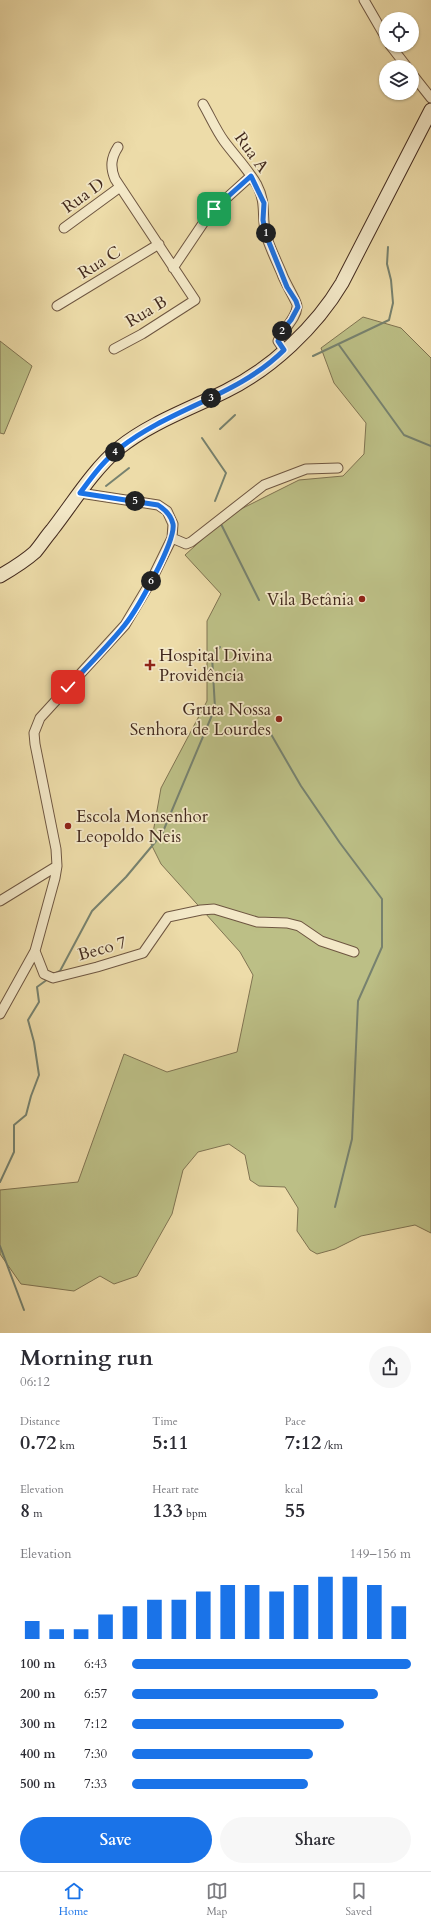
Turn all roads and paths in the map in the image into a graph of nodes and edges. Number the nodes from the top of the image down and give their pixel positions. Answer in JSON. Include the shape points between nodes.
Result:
{"nodes":[{"id":1,"x":364,"y":0,"type":"edge"},
{"id":2,"x":379,"y":26,"type":"edge"},
{"id":3,"x":395,"y":52,"type":"edge"},
{"id":4,"x":402,"y":60,"type":"edge"},
{"id":5,"x":419,"y":83,"type":"edge"},
{"id":6,"x":431,"y":98,"type":"edge"},
{"id":7,"x":203,"y":104,"type":"dead end"},
{"id":8,"x":431,"y":110,"type":"edge"},
{"id":9,"x":118,"y":147,"type":"dead end"},
{"id":10,"x":251,"y":176,"type":"junction"},
{"id":11,"x":120,"y":187,"type":"junction"},
{"id":12,"x":64,"y":228,"type":"dead end"},
{"id":13,"x":159,"y":244,"type":"junction"},
{"id":14,"x":173,"y":268,"type":"junction"},
{"id":15,"x":57,"y":306,"type":"dead end"},
{"id":16,"x":114,"y":349,"type":"dead end"},
{"id":17,"x":284,"y":350,"type":"junction"},
{"id":18,"x":338,"y":468,"type":"dead end"},
{"id":19,"x":80,"y":493,"type":"junction"},
{"id":20,"x":172,"y":538,"type":"junction"},
{"id":21,"x":0,"y":576,"type":"edge"},
{"id":22,"x":57,"y":866,"type":"junction"},
{"id":23,"x":0,"y":901,"type":"edge"},
{"id":24,"x":35,"y":951,"type":"junction"},
{"id":25,"x":354,"y":952,"type":"dead end"},
{"id":26,"x":0,"y":1014,"type":"edge"}],
"edges":[{"from":1,"to":2,"type":"street"},
{"from":3,"to":4,"type":"street"},
{"from":5,"to":6,"type":"street"},
{"from":7,"to":10,"type":"street","name":"Rua A","via":[[223,140]]},
{"from":8,"to":17,"type":"main road","via":[[338,290],[315,320]]},
{"from":9,"to":11,"type":"street","via":[[112,156],[112,170]]},
{"from":10,"to":14,"type":"street","via":[[210,213]]},
{"from":10,"to":17,"type":"street","name":"Rua A","via":[[264,203],[263,220],[266,235],[298,307],[278,341]]},
{"from":11,"to":12,"type":"street","name":"Rua D"},
{"from":11,"to":13,"type":"street"},
{"from":13,"to":14,"type":"street"},
{"from":13,"to":15,"type":"street","name":"Rua C"},
{"from":14,"to":16,"type":"street","name":"Rua B","via":[[195,300]]},
{"from":17,"to":19,"type":"main road","via":[[254,375],[153,426],[120,447],[101,465]]},
{"from":18,"to":20,"type":"street","via":[[306,469],[264,485],[191,542],[186,544]]},
{"from":19,"to":20,"type":"street","via":[[158,505],[167,511],[173,524]]},
{"from":19,"to":21,"type":"main road","via":[[35,551]]},
{"from":20,"to":22,"type":"street","via":[[150,583],[125,625],[40,718],[34,733]]},
{"from":22,"to":23,"type":"street"},
{"from":22,"to":24,"type":"street"},
{"from":24,"to":25,"type":"street","name":"Beco 7","via":[[44,974],[53,978],[143,952],[168,917],[200,910],[214,910],[258,922],[299,926],[321,941]]},
{"from":24,"to":26,"type":"street"}]}
